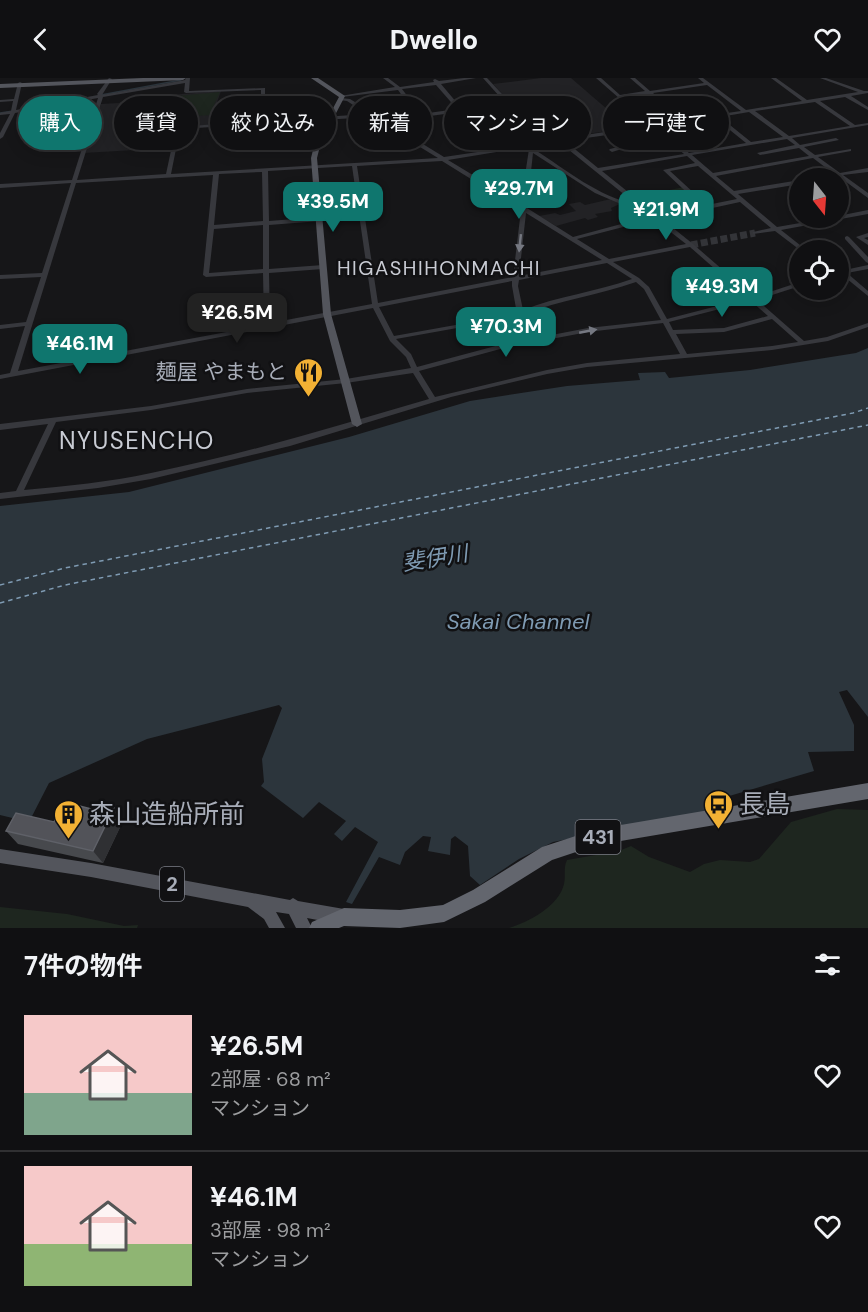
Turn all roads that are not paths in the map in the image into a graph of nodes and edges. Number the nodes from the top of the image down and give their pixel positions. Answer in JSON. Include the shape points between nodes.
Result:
{"nodes":[{"id":1,"x":128,"y":78,"type":"edge"},
{"id":2,"x":314,"y":78,"type":"edge"},
{"id":3,"x":385,"y":78,"type":"edge"},
{"id":4,"x":432,"y":78,"type":"edge"},
{"id":5,"x":474,"y":78,"type":"edge"},
{"id":6,"x":485,"y":78,"type":"edge"},
{"id":7,"x":598,"y":78,"type":"edge"},
{"id":8,"x":632,"y":78,"type":"edge"},
{"id":9,"x":700,"y":78,"type":"edge"},
{"id":10,"x":773,"y":78,"type":"edge"},
{"id":11,"x":822,"y":78,"type":"edge"},
{"id":12,"x":186,"y":79,"type":"edge"},
{"id":13,"x":109,"y":80,"type":"edge"},
{"id":14,"x":439,"y":82,"type":"junction"},
{"id":15,"x":20,"y":84,"type":"junction"},
{"id":16,"x":708,"y":84,"type":"junction"},
{"id":17,"x":0,"y":85,"type":"edge"},
{"id":18,"x":399,"y":88,"type":"junction"},
{"id":19,"x":650,"y":92,"type":"junction"},
{"id":20,"x":867,"y":93,"type":"edge"},
{"id":21,"x":101,"y":96,"type":"joint"},
{"id":22,"x":263,"y":96,"type":"edge"},
{"id":23,"x":405,"y":96,"type":"edge"},
{"id":24,"x":450,"y":96,"type":"edge"},
{"id":25,"x":501,"y":96,"type":"edge"},
{"id":26,"x":620,"y":96,"type":"joint"},
{"id":27,"x":655,"y":96,"type":"edge"},
{"id":28,"x":847,"y":96,"type":"junction"},
{"id":29,"x":341,"y":98,"type":"junction"},
{"id":30,"x":14,"y":100,"type":"junction"},
{"id":31,"x":348,"y":100,"type":"edge"},
{"id":32,"x":816,"y":100,"type":"junction"},
{"id":33,"x":0,"y":101,"type":"edge"},
{"id":34,"x":807,"y":102,"type":"junction"},
{"id":35,"x":336,"y":107,"type":"edge"},
{"id":36,"x":868,"y":109,"type":"edge"},
{"id":37,"x":18,"y":111,"type":"edge"},
{"id":38,"x":748,"y":111,"type":"junction"},
{"id":39,"x":13,"y":112,"type":"junction"},
{"id":40,"x":0,"y":114,"type":"edge"},
{"id":41,"x":729,"y":114,"type":"edge"},
{"id":42,"x":868,"y":123,"type":"edge"},
{"id":43,"x":210,"y":126,"type":"edge"},
{"id":44,"x":854,"y":126,"type":"junction"},
{"id":45,"x":729,"y":127,"type":"edge"},
{"id":46,"x":787,"y":136,"type":"junction"},
{"id":47,"x":0,"y":137,"type":"edge"},
{"id":48,"x":836,"y":140,"type":"dead end"},
{"id":49,"x":748,"y":143,"type":"junction"},
{"id":50,"x":800,"y":146,"type":"junction"},
{"id":51,"x":83,"y":150,"type":"edge"},
{"id":52,"x":314,"y":150,"type":"edge"},
{"id":53,"x":429,"y":150,"type":"edge"},
{"id":54,"x":504,"y":150,"type":"edge"},
{"id":55,"x":530,"y":150,"type":"edge"},
{"id":56,"x":534,"y":150,"type":"edge"},
{"id":57,"x":572,"y":150,"type":"edge"},
{"id":58,"x":683,"y":150,"type":"edge"},
{"id":59,"x":849,"y":150,"type":"dead end"},
{"id":60,"x":495,"y":151,"type":"joint"},
{"id":61,"x":760,"y":153,"type":"dead end"},
{"id":62,"x":688,"y":154,"type":"junction"},
{"id":63,"x":813,"y":155,"type":"junction"},
{"id":64,"x":443,"y":159,"type":"junction"},
{"id":65,"x":700,"y":164,"type":"junction"},
{"id":66,"x":354,"y":165,"type":"junction"},
{"id":67,"x":315,"y":167,"type":"junction"},
{"id":68,"x":831,"y":168,"type":"edge"},
{"id":69,"x":265,"y":170,"type":"junction"},
{"id":70,"x":597,"y":170,"type":"junction"},
{"id":71,"x":868,"y":170,"type":"edge"},
{"id":72,"x":216,"y":173,"type":"junction"},
{"id":73,"x":849,"y":173,"type":"edge"},
{"id":74,"x":712,"y":175,"type":"junction"},
{"id":75,"x":168,"y":176,"type":"junction"},
{"id":76,"x":72,"y":182,"type":"junction"},
{"id":77,"x":849,"y":182,"type":"edge"},
{"id":78,"x":527,"y":183,"type":"junction"},
{"id":79,"x":789,"y":185,"type":"edge"},
{"id":80,"x":0,"y":186,"type":"edge"},
{"id":81,"x":868,"y":187,"type":"edge"},
{"id":82,"x":491,"y":188,"type":"junction"},
{"id":83,"x":858,"y":189,"type":"junction"},
{"id":84,"x":734,"y":194,"type":"junction"},
{"id":85,"x":868,"y":196,"type":"edge"},
{"id":86,"x":741,"y":200,"type":"junction"},
{"id":87,"x":640,"y":206,"type":"junction"},
{"id":88,"x":523,"y":208,"type":"junction"},
{"id":89,"x":707,"y":208,"type":"junction"},
{"id":90,"x":868,"y":212,"type":"edge"},
{"id":91,"x":849,"y":215,"type":"edge"},
{"id":92,"x":655,"y":217,"type":"junction"},
{"id":93,"x":320,"y":219,"type":"junction"},
{"id":94,"x":266,"y":223,"type":"junction"},
{"id":95,"x":789,"y":226,"type":"edge"},
{"id":96,"x":211,"y":227,"type":"junction"},
{"id":97,"x":775,"y":229,"type":"junction"},
{"id":98,"x":755,"y":233,"type":"tunnel mouth"},
{"id":99,"x":868,"y":235,"type":"edge"},
{"id":100,"x":859,"y":237,"type":"junction"},
{"id":101,"x":572,"y":239,"type":"junction"},
{"id":102,"x":790,"y":240,"type":"edge"},
{"id":103,"x":868,"y":243,"type":"edge"},
{"id":104,"x":691,"y":245,"type":"junction"},
{"id":105,"x":608,"y":261,"type":"junction"},
{"id":106,"x":868,"y":261,"type":"edge"},
{"id":107,"x":323,"y":267,"type":"junction"},
{"id":108,"x":868,"y":267,"type":"edge"},
{"id":109,"x":266,"y":271,"type":"junction"},
{"id":110,"x":849,"y":271,"type":"edge"},
{"id":111,"x":44,"y":275,"type":"junction"},
{"id":112,"x":0,"y":277,"type":"edge"},
{"id":113,"x":516,"y":278,"type":"junction"},
{"id":114,"x":638,"y":279,"type":"junction"},
{"id":115,"x":849,"y":280,"type":"edge"},
{"id":116,"x":789,"y":288,"type":"edge"},
{"id":117,"x":868,"y":294,"type":"edge"},
{"id":118,"x":753,"y":299,"type":"junction"},
{"id":119,"x":375,"y":305,"type":"junction"},
{"id":120,"x":327,"y":314,"type":"junction"},
{"id":121,"x":521,"y":314,"type":"junction"},
{"id":122,"x":774,"y":317,"type":"junction"},
{"id":123,"x":666,"y":321,"type":"junction"},
{"id":124,"x":29,"y":324,"type":"junction"},
{"id":125,"x":868,"y":325,"type":"edge"},
{"id":126,"x":267,"y":326,"type":"junction"},
{"id":127,"x":0,"y":327,"type":"edge"},
{"id":128,"x":672,"y":332,"type":"junction"},
{"id":129,"x":392,"y":338,"type":"junction"},
{"id":130,"x":534,"y":340,"type":"junction"},
{"id":131,"x":803,"y":344,"type":"junction"},
{"id":132,"x":685,"y":357,"type":"junction"},
{"id":133,"x":415,"y":370,"type":"junction"},
{"id":134,"x":13,"y":375,"type":"junction"},
{"id":135,"x":0,"y":378,"type":"edge"},
{"id":136,"x":346,"y":381,"type":"junction"},
{"id":137,"x":433,"y":399,"type":"junction"},
{"id":138,"x":53,"y":421,"type":"junction"},
{"id":139,"x":357,"y":424,"type":"junction"},
{"id":140,"x":0,"y":427,"type":"edge"},
{"id":141,"x":19,"y":494,"type":"junction"},
{"id":142,"x":0,"y":496,"type":"edge"},
{"id":143,"x":868,"y":791,"type":"edge"},
{"id":144,"x":0,"y":856,"type":"edge"},
{"id":145,"x":250,"y":898,"type":"junction"},
{"id":146,"x":293,"y":906,"type":"junction"},
{"id":147,"x":344,"y":917,"type":"junction"},
{"id":148,"x":277,"y":928,"type":"edge"},
{"id":149,"x":304,"y":928,"type":"edge"},
{"id":150,"x":318,"y":928,"type":"edge"}],
"edges":[{"from":1,"to":13,"type":"main road"},
{"from":2,"to":29,"type":"main road"},
{"from":3,"to":18,"type":"street"},
{"from":4,"to":14,"type":"street"},
{"from":5,"to":14,"type":"street"},
{"from":6,"to":25,"type":"street"},
{"from":7,"to":26,"type":"street"},
{"from":8,"to":19,"type":"street"},
{"from":9,"to":16,"type":"street"},
{"from":10,"to":34,"type":"street"},
{"from":11,"to":20,"type":"street"},
{"from":12,"to":13,"type":"main road"},
{"from":12,"to":21,"type":"street"},
{"from":12,"to":22,"type":"street","via":[[186,92],[263,89]]},
{"from":13,"to":15,"type":"main road"},
{"from":13,"to":21,"type":"street"},
{"from":14,"to":18,"type":"street"},
{"from":14,"to":24,"type":"street"},
{"from":15,"to":17,"type":"main road"},
{"from":15,"to":30,"type":"street"},
{"from":16,"to":19,"type":"street"},
{"from":16,"to":38,"type":"street"},
{"from":18,"to":23,"type":"street"},
{"from":18,"to":29,"type":"street"},
{"from":19,"to":26,"type":"street"},
{"from":19,"to":27,"type":"street"},
{"from":20,"to":28,"type":"street"},
{"from":28,"to":32,"type":"street"},
{"from":28,"to":36,"type":"street"},
{"from":29,"to":31,"type":"street"},
{"from":29,"to":35,"type":"main road"},
{"from":30,"to":33,"type":"street"},
{"from":30,"to":39,"type":"street"},
{"from":32,"to":34,"type":"street"},
{"from":32,"to":44,"type":"street"},
{"from":34,"to":38,"type":"street"},
{"from":37,"to":39,"type":"street"},
{"from":38,"to":41,"type":"street"},
{"from":38,"to":46,"type":"street"},
{"from":39,"to":40,"type":"street"},
{"from":39,"to":47,"type":"street"},
{"from":42,"to":44,"type":"street"},
{"from":43,"to":75,"type":"street","via":[[177,128]]},
{"from":44,"to":46,"type":"street"},
{"from":45,"to":49,"type":"street"},
{"from":46,"to":49,"type":"street"},
{"from":46,"to":50,"type":"street"},
{"from":48,"to":50,"type":"street"},
{"from":49,"to":62,"type":"street"},
{"from":50,"to":61,"type":"street"},
{"from":50,"to":63,"type":"street"},
{"from":51,"to":76,"type":"street"},
{"from":52,"to":67,"type":"main road"},
{"from":53,"to":64,"type":"street"},
{"from":54,"to":60,"type":"street"},
{"from":55,"to":78,"type":"street"},
{"from":56,"to":87,"type":"street","via":[[593,189],[617,201]]},
{"from":57,"to":70,"type":"street"},
{"from":58,"to":62,"type":"street"},
{"from":59,"to":63,"type":"street"},
{"from":60,"to":64,"type":"street"},
{"from":62,"to":65,"type":"street"},
{"from":62,"to":70,"type":"street"},
{"from":63,"to":68,"type":"street"},
{"from":63,"to":74,"type":"street"},
{"from":64,"to":66,"type":"street"},
{"from":64,"to":82,"type":"street"},
{"from":65,"to":74,"type":"street"},
{"from":65,"to":89,"type":"street","via":[[666,170]]},
{"from":66,"to":67,"type":"street"},
{"from":66,"to":119,"type":"street"},
{"from":67,"to":69,"type":"street"},
{"from":67,"to":93,"type":"main road"},
{"from":69,"to":72,"type":"street"},
{"from":69,"to":94,"type":"street"},
{"from":70,"to":87,"type":"street"},
{"from":71,"to":73,"type":"street"},
{"from":72,"to":75,"type":"street"},
{"from":72,"to":96,"type":"street"},
{"from":74,"to":84,"type":"street"},
{"from":75,"to":76,"type":"street"},
{"from":76,"to":80,"type":"street"},
{"from":76,"to":111,"type":"street"},
{"from":77,"to":83,"type":"street"},
{"from":78,"to":82,"type":"street"},
{"from":78,"to":88,"type":"street"},
{"from":79,"to":84,"type":"street"},
{"from":81,"to":83,"type":"street"},
{"from":82,"to":88,"type":"street"},
{"from":83,"to":85,"type":"street"},
{"from":84,"to":86,"type":"street"},
{"from":86,"to":89,"type":"street"},
{"from":86,"to":97,"type":"street"},
{"from":87,"to":92,"type":"street"},
{"from":88,"to":101,"type":"street"},
{"from":88,"to":113,"type":"street","one_way":true},
{"from":89,"to":92,"type":"street"},
{"from":90,"to":91,"type":"street"},
{"from":92,"to":101,"type":"street"},
{"from":92,"to":104,"type":"street"},
{"from":93,"to":94,"type":"street"},
{"from":93,"to":107,"type":"main road"},
{"from":94,"to":96,"type":"street"},
{"from":94,"to":109,"type":"street"},
{"from":95,"to":97,"type":"street"},
{"from":96,"to":109,"type":"street","via":[[206,276]]},
{"from":97,"to":98,"type":"street"},
{"from":97,"to":102,"type":"street"},
{"from":99,"to":100,"type":"street"},
{"from":100,"to":103,"type":"street"},
{"from":100,"to":106,"type":"street","via":[[847,238]]},
{"from":101,"to":105,"type":"street"},
{"from":104,"to":105,"type":"street"},
{"from":104,"to":118,"type":"street"},
{"from":105,"to":113,"type":"street"},
{"from":105,"to":114,"type":"street"},
{"from":107,"to":109,"type":"street"},
{"from":107,"to":120,"type":"main road"},
{"from":108,"to":110,"type":"street"},
{"from":109,"to":126,"type":"street"},
{"from":111,"to":112,"type":"street"},
{"from":111,"to":124,"type":"street"},
{"from":113,"to":119,"type":"street"},
{"from":113,"to":121,"type":"street","via":[[515,295]]},
{"from":114,"to":121,"type":"street","via":[[556,300]]},
{"from":114,"to":123,"type":"street"},
{"from":115,"to":117,"type":"street"},
{"from":116,"to":118,"type":"street"},
{"from":118,"to":122,"type":"street"},
{"from":118,"to":123,"type":"street"},
{"from":119,"to":120,"type":"street"},
{"from":119,"to":129,"type":"street"},
{"from":120,"to":126,"type":"street"},
{"from":120,"to":136,"type":"main road"},
{"from":121,"to":129,"type":"street"},
{"from":121,"to":130,"type":"street"},
{"from":122,"to":128,"type":"street","via":[[724,330]]},
{"from":122,"to":131,"type":"street"},
{"from":123,"to":128,"type":"street"},
{"from":130,"to":123,"type":"street","one_way":true},
{"from":124,"to":127,"type":"street"},
{"from":124,"to":134,"type":"street"},
{"from":125,"to":131,"type":"street"},
{"from":126,"to":134,"type":"street"},
{"from":128,"to":132,"type":"street"},
{"from":129,"to":133,"type":"street","via":[[410,356]]},
{"from":130,"to":133,"type":"street"},
{"from":131,"to":132,"type":"street"},
{"from":132,"to":137,"type":"street","via":[[574,367]]},
{"from":133,"to":136,"type":"street"},
{"from":133,"to":137,"type":"street"},
{"from":134,"to":135,"type":"street"},
{"from":136,"to":138,"type":"street","via":[[254,390]]},
{"from":136,"to":139,"type":"main road"},
{"from":137,"to":139,"type":"street"},
{"from":138,"to":140,"type":"street"},
{"from":138,"to":141,"type":"street"},
{"from":139,"to":141,"type":"street","via":[[151,476]]},
{"from":141,"to":142,"type":"street"},
{"from":143,"to":147,"type":"highway","number":"431","via":[[597,837],[548,853],[444,913],[410,918]]},
{"from":144,"to":145,"type":"main road","number":"2"},
{"from":145,"to":146,"type":"main road","number":"2"},
{"from":145,"to":148,"type":"main road","via":[[269,914]]},
{"from":146,"to":147,"type":"main road","number":"2"},
{"from":146,"to":149,"type":"main road"},
{"from":147,"to":150,"type":"highway","number":"431"}]}
